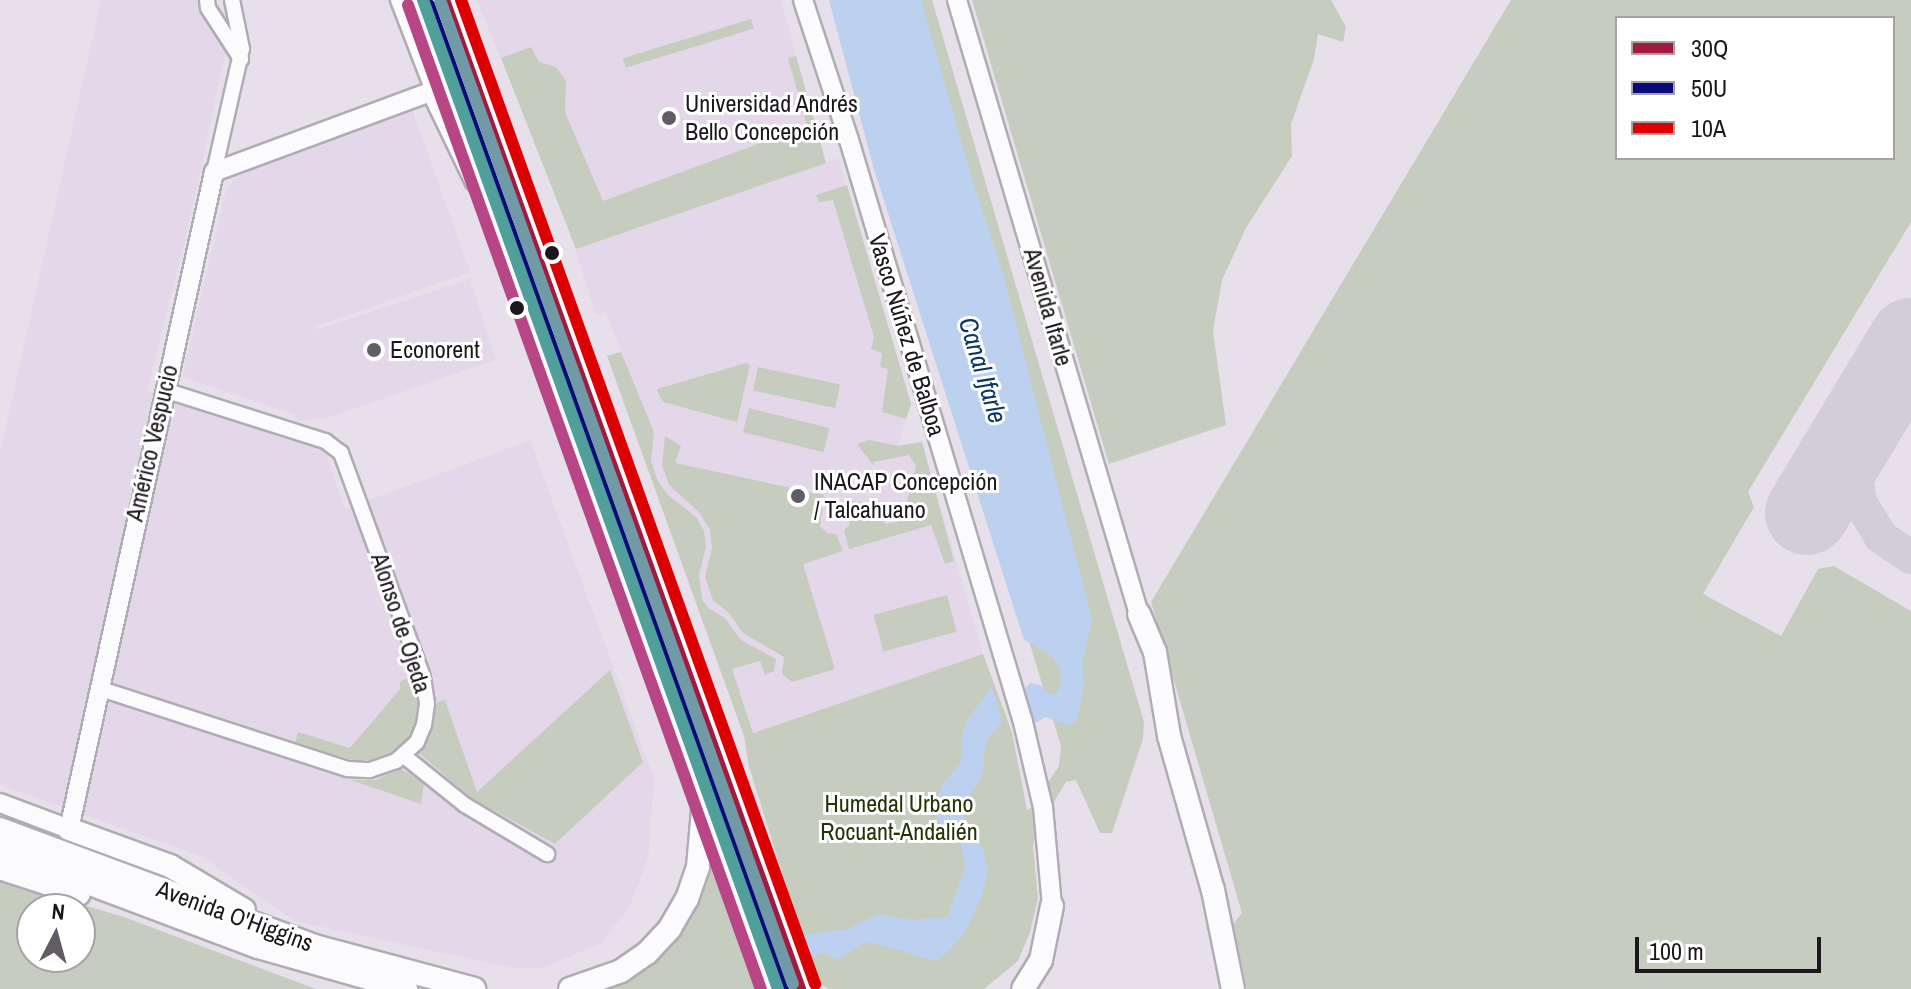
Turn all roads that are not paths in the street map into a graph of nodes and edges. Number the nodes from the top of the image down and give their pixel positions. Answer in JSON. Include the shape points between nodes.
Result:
{"nodes":[{"id":1,"x":207,"y":0,"type":"edge"},
{"id":2,"x":232,"y":0,"type":"edge"},
{"id":3,"x":398,"y":0,"type":"edge"},
{"id":4,"x":423,"y":0,"type":"edge"},
{"id":5,"x":444,"y":0,"type":"edge"},
{"id":6,"x":803,"y":0,"type":"edge"},
{"id":7,"x":957,"y":0,"type":"edge"},
{"id":8,"x":241,"y":59,"type":"junction"},
{"id":9,"x":433,"y":91,"type":"junction"},
{"id":10,"x":214,"y":172,"type":"junction"},
{"id":11,"x":504,"y":227,"type":"junction"},
{"id":12,"x":164,"y":390,"type":"junction"},
{"id":13,"x":1139,"y":614,"type":"joint"},
{"id":14,"x":98,"y":688,"type":"junction"},
{"id":15,"x":404,"y":756,"type":"junction"},
{"id":16,"x":701,"y":774,"type":"junction"},
{"id":17,"x":0,"y":803,"type":"edge"},
{"id":18,"x":0,"y":829,"type":"edge"},
{"id":19,"x":69,"y":829,"type":"junction"},
{"id":20,"x":0,"y":850,"type":"edge"},
{"id":21,"x":547,"y":854,"type":"dead end"},
{"id":22,"x":0,"y":868,"type":"edge"},
{"id":23,"x":1052,"y":906,"type":"joint"},
{"id":24,"x":154,"y":908,"type":"junction"},
{"id":25,"x":282,"y":934,"type":"junction"},
{"id":26,"x":258,"y":947,"type":"junction"},
{"id":27,"x":350,"y":989,"type":"edge"},
{"id":28,"x":406,"y":989,"type":"edge"},
{"id":29,"x":474,"y":989,"type":"edge"},
{"id":30,"x":570,"y":989,"type":"edge"},
{"id":31,"x":778,"y":989,"type":"edge"},
{"id":32,"x":800,"y":989,"type":"edge"},
{"id":33,"x":1023,"y":989,"type":"edge"},
{"id":34,"x":1233,"y":989,"type":"edge"}],
"edges":[{"from":1,"to":8,"type":"street"},
{"from":2,"to":8,"type":"street","name":"Américo Vespucio"},
{"from":3,"to":9,"type":"street"},
{"from":4,"to":11,"type":"main road"},
{"from":5,"to":32,"type":"main road"},
{"from":6,"to":23,"type":"street","name":"Vasco Núñez de Balboa","via":[[1023,722],[1043,807]]},
{"from":7,"to":13,"type":"street","name":"Avenida Ifarle"},
{"from":8,"to":10,"type":"street","name":"Américo Vespucio"},
{"from":9,"to":10,"type":"street"},
{"from":9,"to":11,"type":"main road"},
{"from":10,"to":12,"type":"street","name":"Américo Vespucio"},
{"from":11,"to":16,"type":"main road"},
{"from":12,"to":14,"type":"street","name":"Américo Vespucio"},
{"from":12,"to":15,"type":"street","name":"Alonso de Ojeda","via":[[325,441],[344,458],[426,690],[424,725]]},
{"from":13,"to":34,"type":"main road","via":[[1155,652],[1169,736],[1213,890]]},
{"from":14,"to":15,"type":"street","via":[[348,769],[379,768]]},
{"from":14,"to":19,"type":"street","name":"Américo Vespucio"},
{"from":15,"to":21,"type":"street","via":[[465,805]]},
{"from":16,"to":30,"type":"main road","via":[[701,851],[679,914],[634,962],[607,978]]},
{"from":16,"to":31,"type":"main road"},
{"from":17,"to":19,"type":"street"},
{"from":18,"to":25,"type":"main road","name":"Avenida O'Higgins"},
{"from":19,"to":25,"type":"main road","via":[[180,870]]},
{"from":20,"to":24,"type":"main road","name":"Avenida O'Higgins"},
{"from":22,"to":24,"type":"main road","via":[[93,898]]},
{"from":23,"to":33,"type":"main road","via":[[1041,960]]},
{"from":24,"to":26,"type":"main road","name":"Avenida O'Higgins"},
{"from":25,"to":29,"type":"main road","name":"Avenida O'Higgins"},
{"from":26,"to":27,"type":"main road"},
{"from":26,"to":28,"type":"main road","name":"Avenida O'Higgins"}]}
